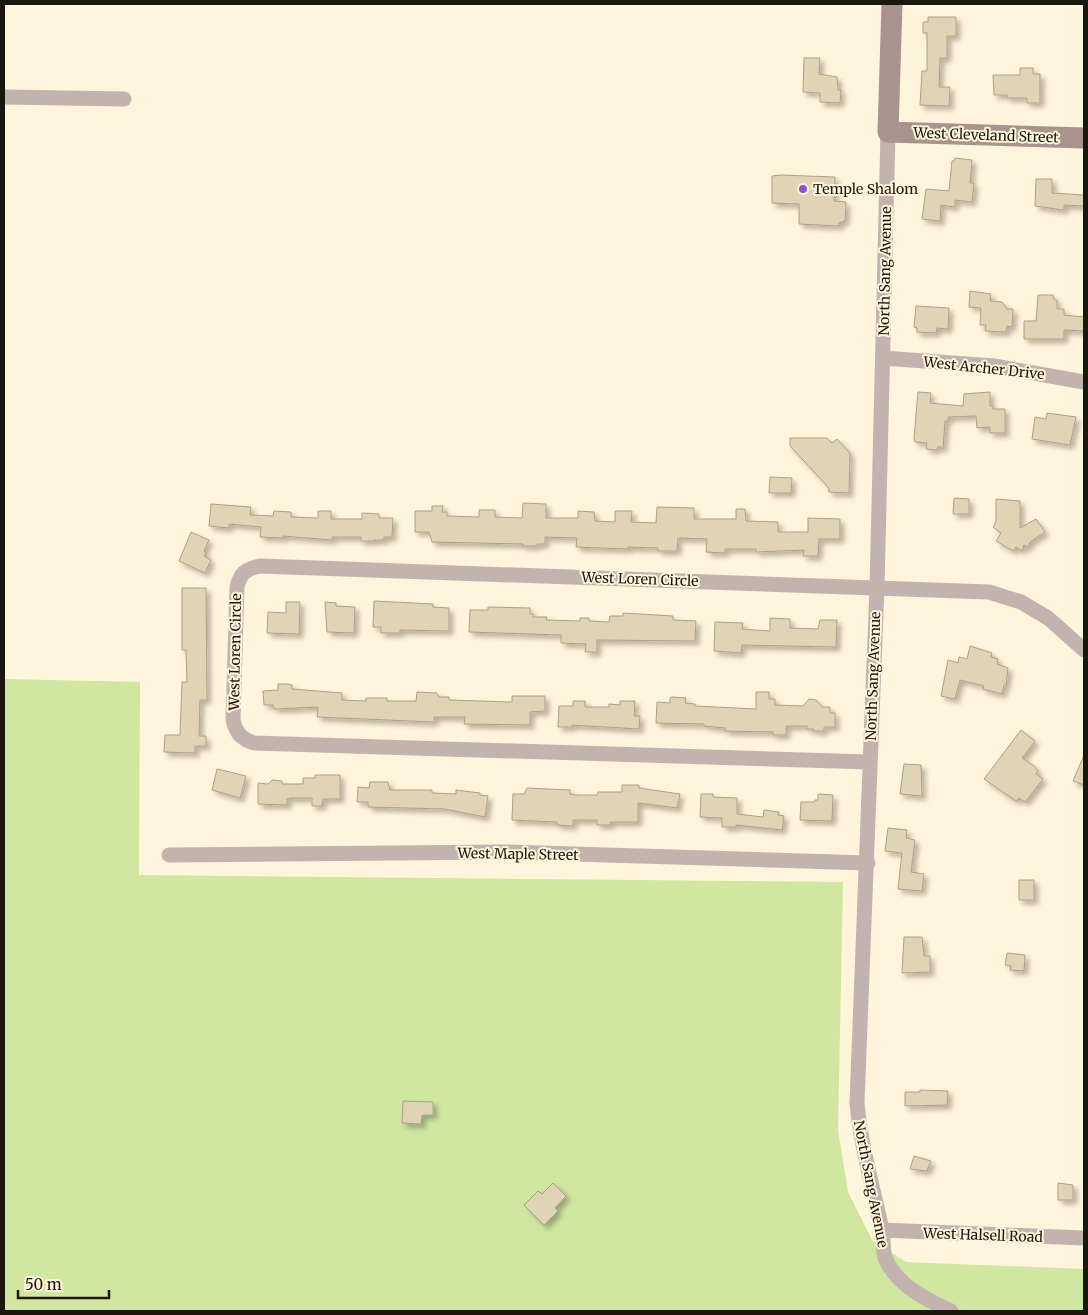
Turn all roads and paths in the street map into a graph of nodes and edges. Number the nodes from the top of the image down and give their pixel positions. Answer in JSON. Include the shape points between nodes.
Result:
{"nodes":[{"id":1,"x":892,"y":4,"type":"edge"},
{"id":2,"x":4,"y":97,"type":"edge"},
{"id":3,"x":124,"y":99,"type":"dead end"},
{"id":4,"x":888,"y":132,"type":"junction"},
{"id":5,"x":1084,"y":138,"type":"edge"},
{"id":6,"x":883,"y":358,"type":"junction"},
{"id":7,"x":1084,"y":382,"type":"edge"},
{"id":8,"x":877,"y":587,"type":"junction"},
{"id":9,"x":1084,"y":650,"type":"edge"},
{"id":10,"x":870,"y":762,"type":"junction"},
{"id":11,"x":169,"y":855,"type":"dead end"},
{"id":12,"x":868,"y":863,"type":"junction"},
{"id":13,"x":882,"y":1230,"type":"junction"},
{"id":14,"x":1084,"y":1238,"type":"edge"},
{"id":15,"x":951,"y":1311,"type":"edge"}],
"edges":[{"from":1,"to":4,"type":"street","name":"North Sang Avenue"},
{"from":2,"to":3,"type":"street"},
{"from":4,"to":5,"type":"street","name":"West Cleveland Street"},
{"from":4,"to":6,"type":"street","name":"North Sang Avenue"},
{"from":6,"to":7,"type":"street","name":"West Archer Drive","via":[[994,366]]},
{"from":6,"to":8,"type":"street","name":"North Sang Avenue"},
{"from":8,"to":9,"type":"street","via":[[990,592],[1021,602],[1048,618]]},
{"from":8,"to":10,"type":"street","name":"North Sang Avenue"},
{"from":8,"to":10,"type":"street","name":"West Loren Circle","via":[[260,566],[243,572],[236,586],[233,720],[239,735],[246,740]]},
{"from":10,"to":12,"type":"street","name":"North Sang Avenue"},
{"from":11,"to":12,"type":"street","name":"West Maple Street","via":[[504,852]]},
{"from":12,"to":13,"type":"street","name":"North Sang Avenue","via":[[857,1103],[860,1138]]},
{"from":13,"to":14,"type":"street","name":"West Halsell Road"},
{"from":13,"to":15,"type":"street","name":"North Sang Avenue","via":[[886,1260],[904,1284],[928,1301]]}]}
